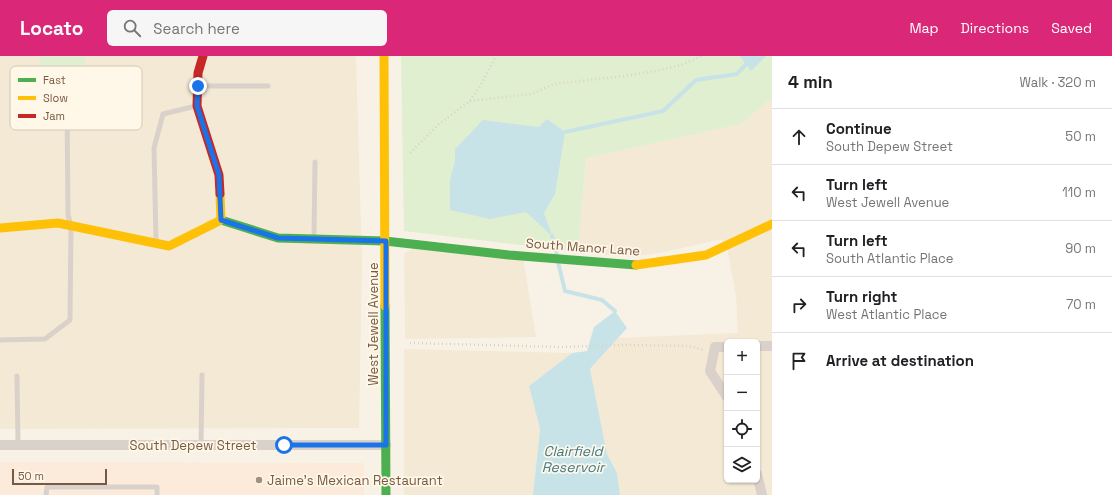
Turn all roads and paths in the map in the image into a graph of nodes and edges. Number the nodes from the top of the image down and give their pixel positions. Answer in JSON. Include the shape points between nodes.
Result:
{"nodes":[{"id":1,"x":203,"y":56,"type":"edge"},
{"id":2,"x":384,"y":56,"type":"edge"},
{"id":3,"x":496,"y":56,"type":"edge"},
{"id":4,"x":702,"y":56,"type":"edge"},
{"id":5,"x":198,"y":86,"type":"junction"},
{"id":6,"x":268,"y":86,"type":"dead end"},
{"id":7,"x":470,"y":101,"type":"junction"},
{"id":8,"x":197,"y":106,"type":"junction"},
{"id":9,"x":67,"y":130,"type":"edge"},
{"id":10,"x":410,"y":153,"type":"dead end"},
{"id":11,"x":315,"y":162,"type":"dead end"},
{"id":12,"x":221,"y":220,"type":"junction"},
{"id":13,"x":772,"y":224,"type":"edge"},
{"id":14,"x":71,"y":226,"type":"junction"},
{"id":15,"x":0,"y":228,"type":"edge"},
{"id":16,"x":314,"y":239,"type":"junction"},
{"id":17,"x":386,"y":241,"type":"junction"},
{"id":18,"x":156,"y":243,"type":"junction"},
{"id":19,"x":0,"y":340,"type":"edge"},
{"id":20,"x":410,"y":343,"type":"dead end"},
{"id":21,"x":760,"y":346,"type":"edge"},
{"id":22,"x":772,"y":346,"type":"edge"},
{"id":23,"x":724,"y":348,"type":"edge"},
{"id":24,"x":714,"y":350,"type":"junction"},
{"id":25,"x":202,"y":375,"type":"dead end"},
{"id":26,"x":17,"y":376,"type":"dead end"},
{"id":27,"x":724,"y":392,"type":"edge"},
{"id":28,"x":0,"y":445,"type":"edge"},
{"id":29,"x":18,"y":445,"type":"junction"},
{"id":30,"x":201,"y":445,"type":"junction"},
{"id":31,"x":386,"y":445,"type":"junction"},
{"id":32,"x":759,"y":483,"type":"edge"},
{"id":33,"x":46,"y":495,"type":"edge"},
{"id":34,"x":157,"y":495,"type":"edge"},
{"id":35,"x":386,"y":495,"type":"edge"},
{"id":36,"x":762,"y":495,"type":"edge"}],
"edges":[{"from":1,"to":5,"type":"street","via":[[198,73]]},
{"from":2,"to":17,"type":"street","name":"West Jewell Avenue"},
{"from":3,"to":7,"type":"path"},
{"from":4,"to":7,"type":"path","via":[[681,65],[656,71],[554,84],[532,94]]},
{"from":5,"to":6,"type":"lane"},
{"from":5,"to":8,"type":"street"},
{"from":7,"to":10,"type":"path","via":[[439,124]]},
{"from":8,"to":12,"type":"street","via":[[219,175]]},
{"from":8,"to":18,"type":"lane","via":[[163,114],[154,148]]},
{"from":9,"to":14,"type":"lane","via":[[68,215]]},
{"from":11,"to":16,"type":"lane"},
{"from":12,"to":16,"type":"street","name":"South Manor Lane","via":[[278,238]]},
{"from":12,"to":18,"type":"street","via":[[169,246]]},
{"from":13,"to":17,"type":"street","name":"South Manor Lane","via":[[706,255],[638,265],[522,256]]},
{"from":14,"to":15,"type":"street","via":[[58,223]]},
{"from":14,"to":18,"type":"street"},
{"from":14,"to":19,"type":"lane","via":[[70,320],[45,339]]},
{"from":16,"to":17,"type":"street","name":"South Manor Lane"},
{"from":17,"to":31,"type":"street","name":"West Jewell Avenue"},
{"from":20,"to":24,"type":"path","via":[[560,347],[689,346]]},
{"from":21,"to":22,"type":"street"},
{"from":23,"to":24,"type":"street"},
{"from":24,"to":27,"type":"street","via":[[710,371]]},
{"from":25,"to":30,"type":"lane"},
{"from":26,"to":29,"type":"lane"},
{"from":28,"to":29,"type":"street","name":"South Depew Street"},
{"from":29,"to":30,"type":"street","name":"South Depew Street"},
{"from":30,"to":31,"type":"street","name":"South Depew Street"},
{"from":31,"to":35,"type":"street","name":"West Jewell Avenue"},
{"from":32,"to":36,"type":"street"},
{"from":33,"to":34,"type":"lane","via":[[46,487],[157,487]]}]}
